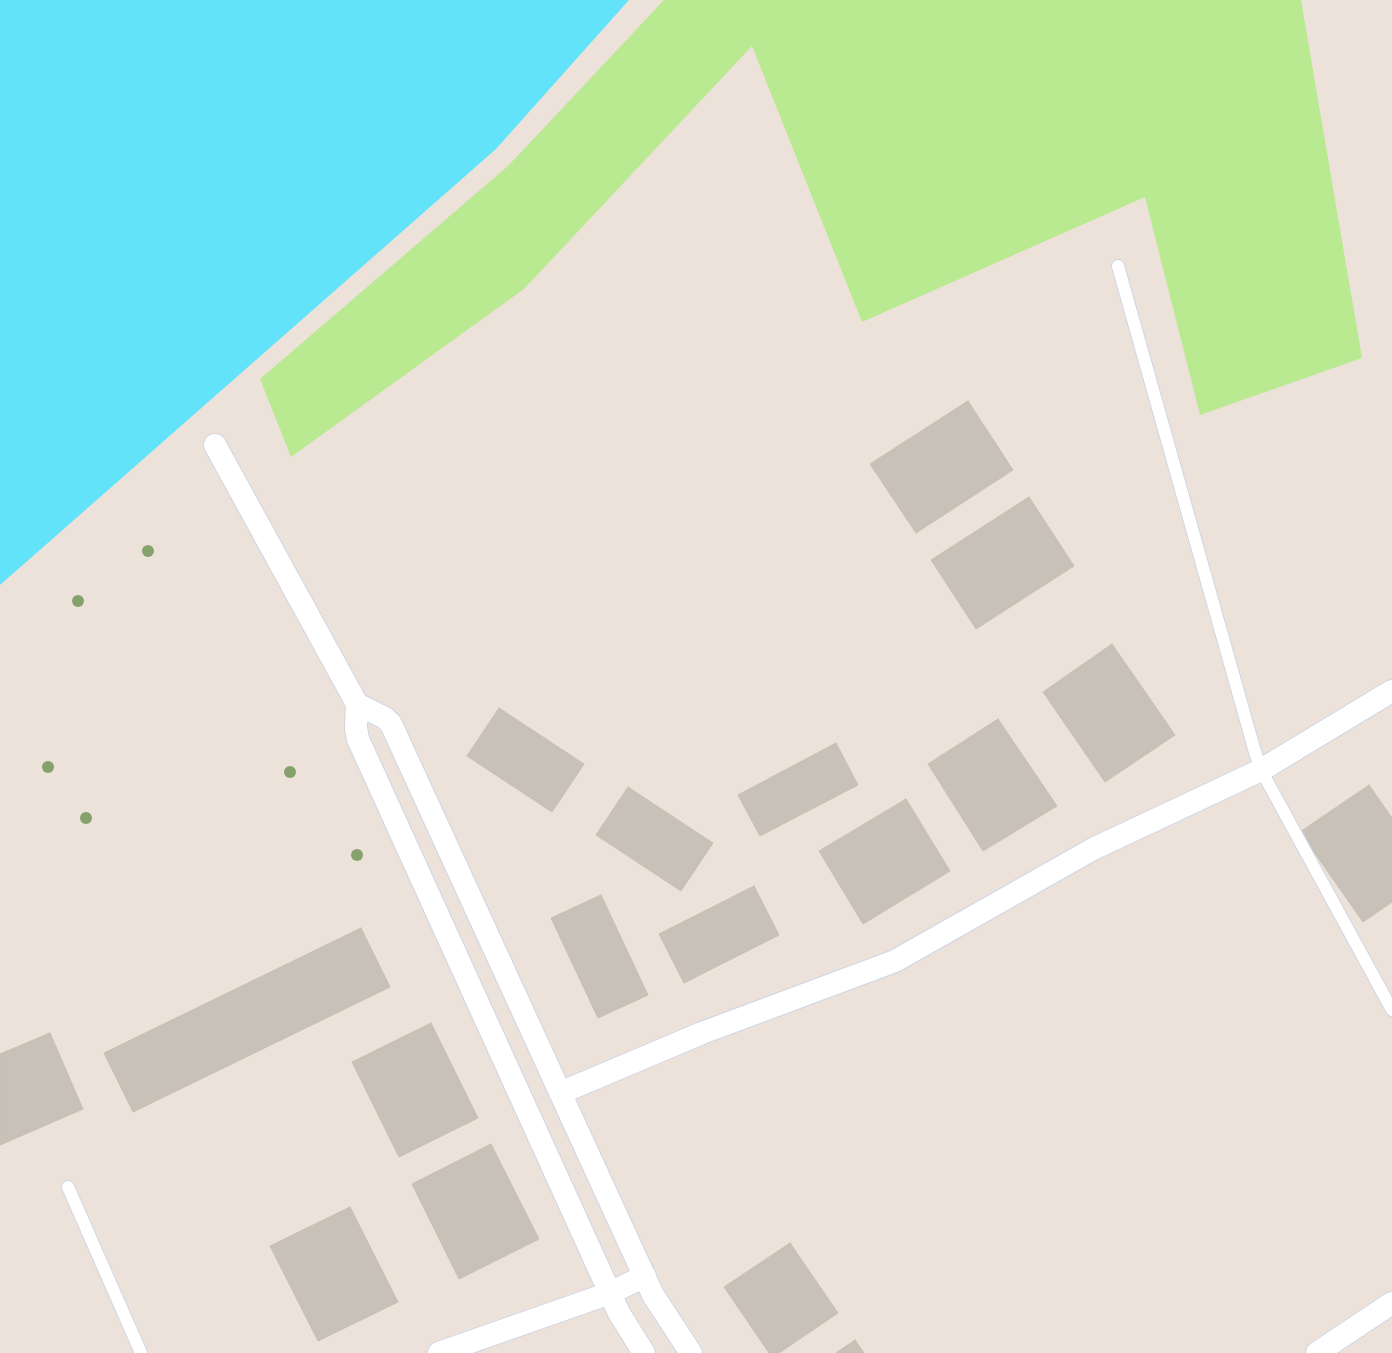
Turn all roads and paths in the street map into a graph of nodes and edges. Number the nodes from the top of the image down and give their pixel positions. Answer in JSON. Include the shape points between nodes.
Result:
{"nodes":[{"id":1,"x":1118,"y":266,"type":"dead end"},
{"id":2,"x":215,"y":445,"type":"dead end"},
{"id":3,"x":1392,"y":691,"type":"edge"},
{"id":4,"x":357,"y":704,"type":"junction"},
{"id":5,"x":1261,"y":770,"type":"junction"},
{"id":6,"x":1392,"y":1010,"type":"edge"},
{"id":7,"x":560,"y":1093,"type":"junction"},
{"id":8,"x":68,"y":1187,"type":"dead end"},
{"id":9,"x":645,"y":1276,"type":"junction"},
{"id":10,"x":610,"y":1293,"type":"junction"},
{"id":11,"x":1392,"y":1303,"type":"edge"},
{"id":12,"x":141,"y":1353,"type":"edge"},
{"id":13,"x":439,"y":1353,"type":"edge"},
{"id":14,"x":644,"y":1353,"type":"edge"},
{"id":15,"x":691,"y":1353,"type":"edge"},
{"id":16,"x":1317,"y":1353,"type":"edge"}],
"edges":[{"from":1,"to":5,"type":"lane"},
{"from":2,"to":4,"type":"street"},
{"from":3,"to":5,"type":"street"},
{"from":4,"to":7,"type":"street","via":[[385,718],[391,724]]},
{"from":4,"to":10,"type":"street","via":[[358,739]]},
{"from":5,"to":6,"type":"lane"},
{"from":5,"to":7,"type":"street","via":[[1093,849],[895,961],[702,1033]]},
{"from":7,"to":9,"type":"street"},
{"from":8,"to":12,"type":"lane"},
{"from":9,"to":10,"type":"street"},
{"from":9,"to":15,"type":"street","via":[[653,1295]]},
{"from":10,"to":13,"type":"street"},
{"from":10,"to":14,"type":"street","via":[[619,1313]]},
{"from":11,"to":16,"type":"street"}]}
